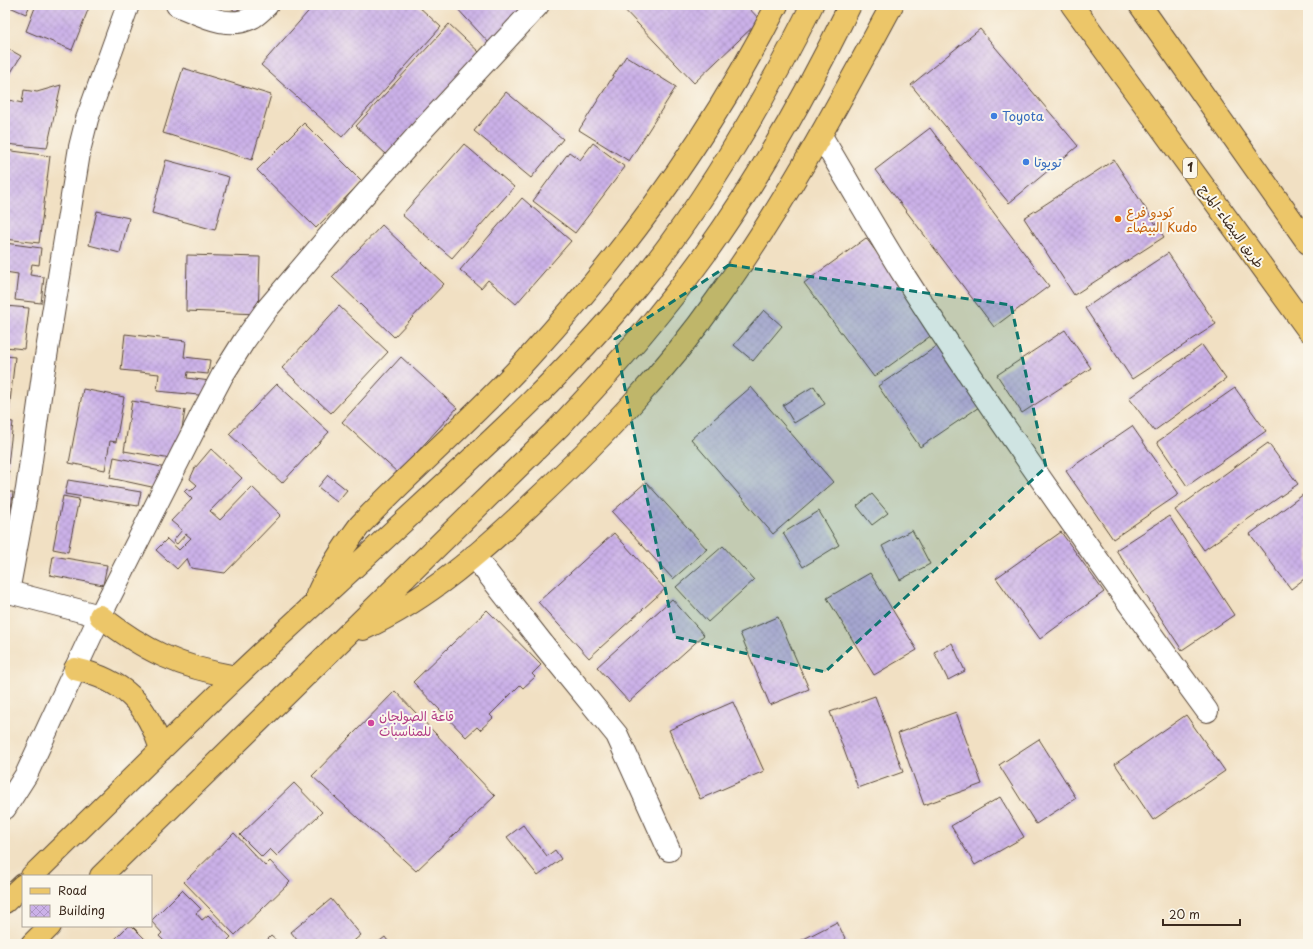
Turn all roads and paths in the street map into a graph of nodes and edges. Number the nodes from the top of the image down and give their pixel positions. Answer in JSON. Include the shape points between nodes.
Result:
{"nodes":[{"id":1,"x":128,"y":5,"type":"edge"},
{"id":2,"x":177,"y":5,"type":"edge"},
{"id":3,"x":268,"y":5,"type":"edge"},
{"id":4,"x":538,"y":5,"type":"edge"},
{"id":5,"x":777,"y":5,"type":"edge"},
{"id":6,"x":812,"y":5,"type":"edge"},
{"id":7,"x":850,"y":5,"type":"edge"},
{"id":8,"x":892,"y":5,"type":"edge"},
{"id":9,"x":1072,"y":5,"type":"edge"},
{"id":10,"x":1140,"y":5,"type":"edge"},
{"id":11,"x":821,"y":136,"type":"junction"},
{"id":12,"x":1308,"y":243,"type":"edge"},
{"id":13,"x":1308,"y":330,"type":"edge"},
{"id":14,"x":474,"y":556,"type":"junction"},
{"id":15,"x":6,"y":591,"type":"edge"},
{"id":16,"x":312,"y":607,"type":"junction"},
{"id":17,"x":100,"y":616,"type":"junction"},
{"id":18,"x":347,"y":636,"type":"junction"},
{"id":19,"x":75,"y":669,"type":"junction"},
{"id":20,"x":236,"y":678,"type":"junction"},
{"id":21,"x":1207,"y":711,"type":"dead end"},
{"id":22,"x":161,"y":750,"type":"junction"},
{"id":23,"x":5,"y":808,"type":"edge"},
{"id":24,"x":668,"y":850,"type":"dead end"},
{"id":25,"x":33,"y":875,"type":"edge"},
{"id":26,"x":102,"y":875,"type":"edge"},
{"id":27,"x":22,"y":886,"type":"edge"},
{"id":28,"x":5,"y":902,"type":"edge"},
{"id":29,"x":49,"y":927,"type":"edge"},
{"id":30,"x":32,"y":944,"type":"edge"}],
"edges":[{"from":1,"to":15,"type":"street","via":[[87,119],[80,147],[27,489]]},
{"from":2,"to":3,"type":"street","via":[[210,18],[233,23],[253,17]]},
{"from":4,"to":17,"type":"street","via":[[398,157],[258,322],[205,407]]},
{"from":5,"to":16,"type":"main road","via":[[724,99],[633,233],[582,297],[528,358],[360,526],[341,551]]},
{"from":6,"to":16,"type":"main road","via":[[716,178],[675,237],[630,294],[588,343],[532,401]]},
{"from":7,"to":18,"type":"main road","via":[[826,55],[746,192],[706,253],[660,314],[559,427]]},
{"from":8,"to":11,"type":"main road"},
{"from":9,"to":13,"type":"main road","name":"طريق البيضاء-المرج","number":"1"},
{"from":10,"to":12,"type":"main road"},
{"from":11,"to":14,"type":"main road","via":[[759,238],[717,300],[675,354],[576,463]]},
{"from":11,"to":21,"type":"street","via":[[905,276],[1003,423],[1103,569]]},
{"from":14,"to":18,"type":"main road","via":[[451,576],[401,610]]},
{"from":14,"to":24,"type":"street","via":[[617,735]]},
{"from":15,"to":17,"type":"street"},
{"from":16,"to":20,"type":"main road"},
{"from":17,"to":19,"type":"street"},
{"from":17,"to":20,"type":"main road","via":[[156,654],[206,672]]},
{"from":18,"to":26,"type":"main road"},
{"from":19,"to":22,"type":"main road","via":[[96,674],[131,695],[145,711],[155,730]]},
{"from":19,"to":23,"type":"street","via":[[26,775]]},
{"from":20,"to":22,"type":"main road"},
{"from":22,"to":25,"type":"main road"},
{"from":27,"to":28,"type":"main road"},
{"from":29,"to":30,"type":"main road"}]}
